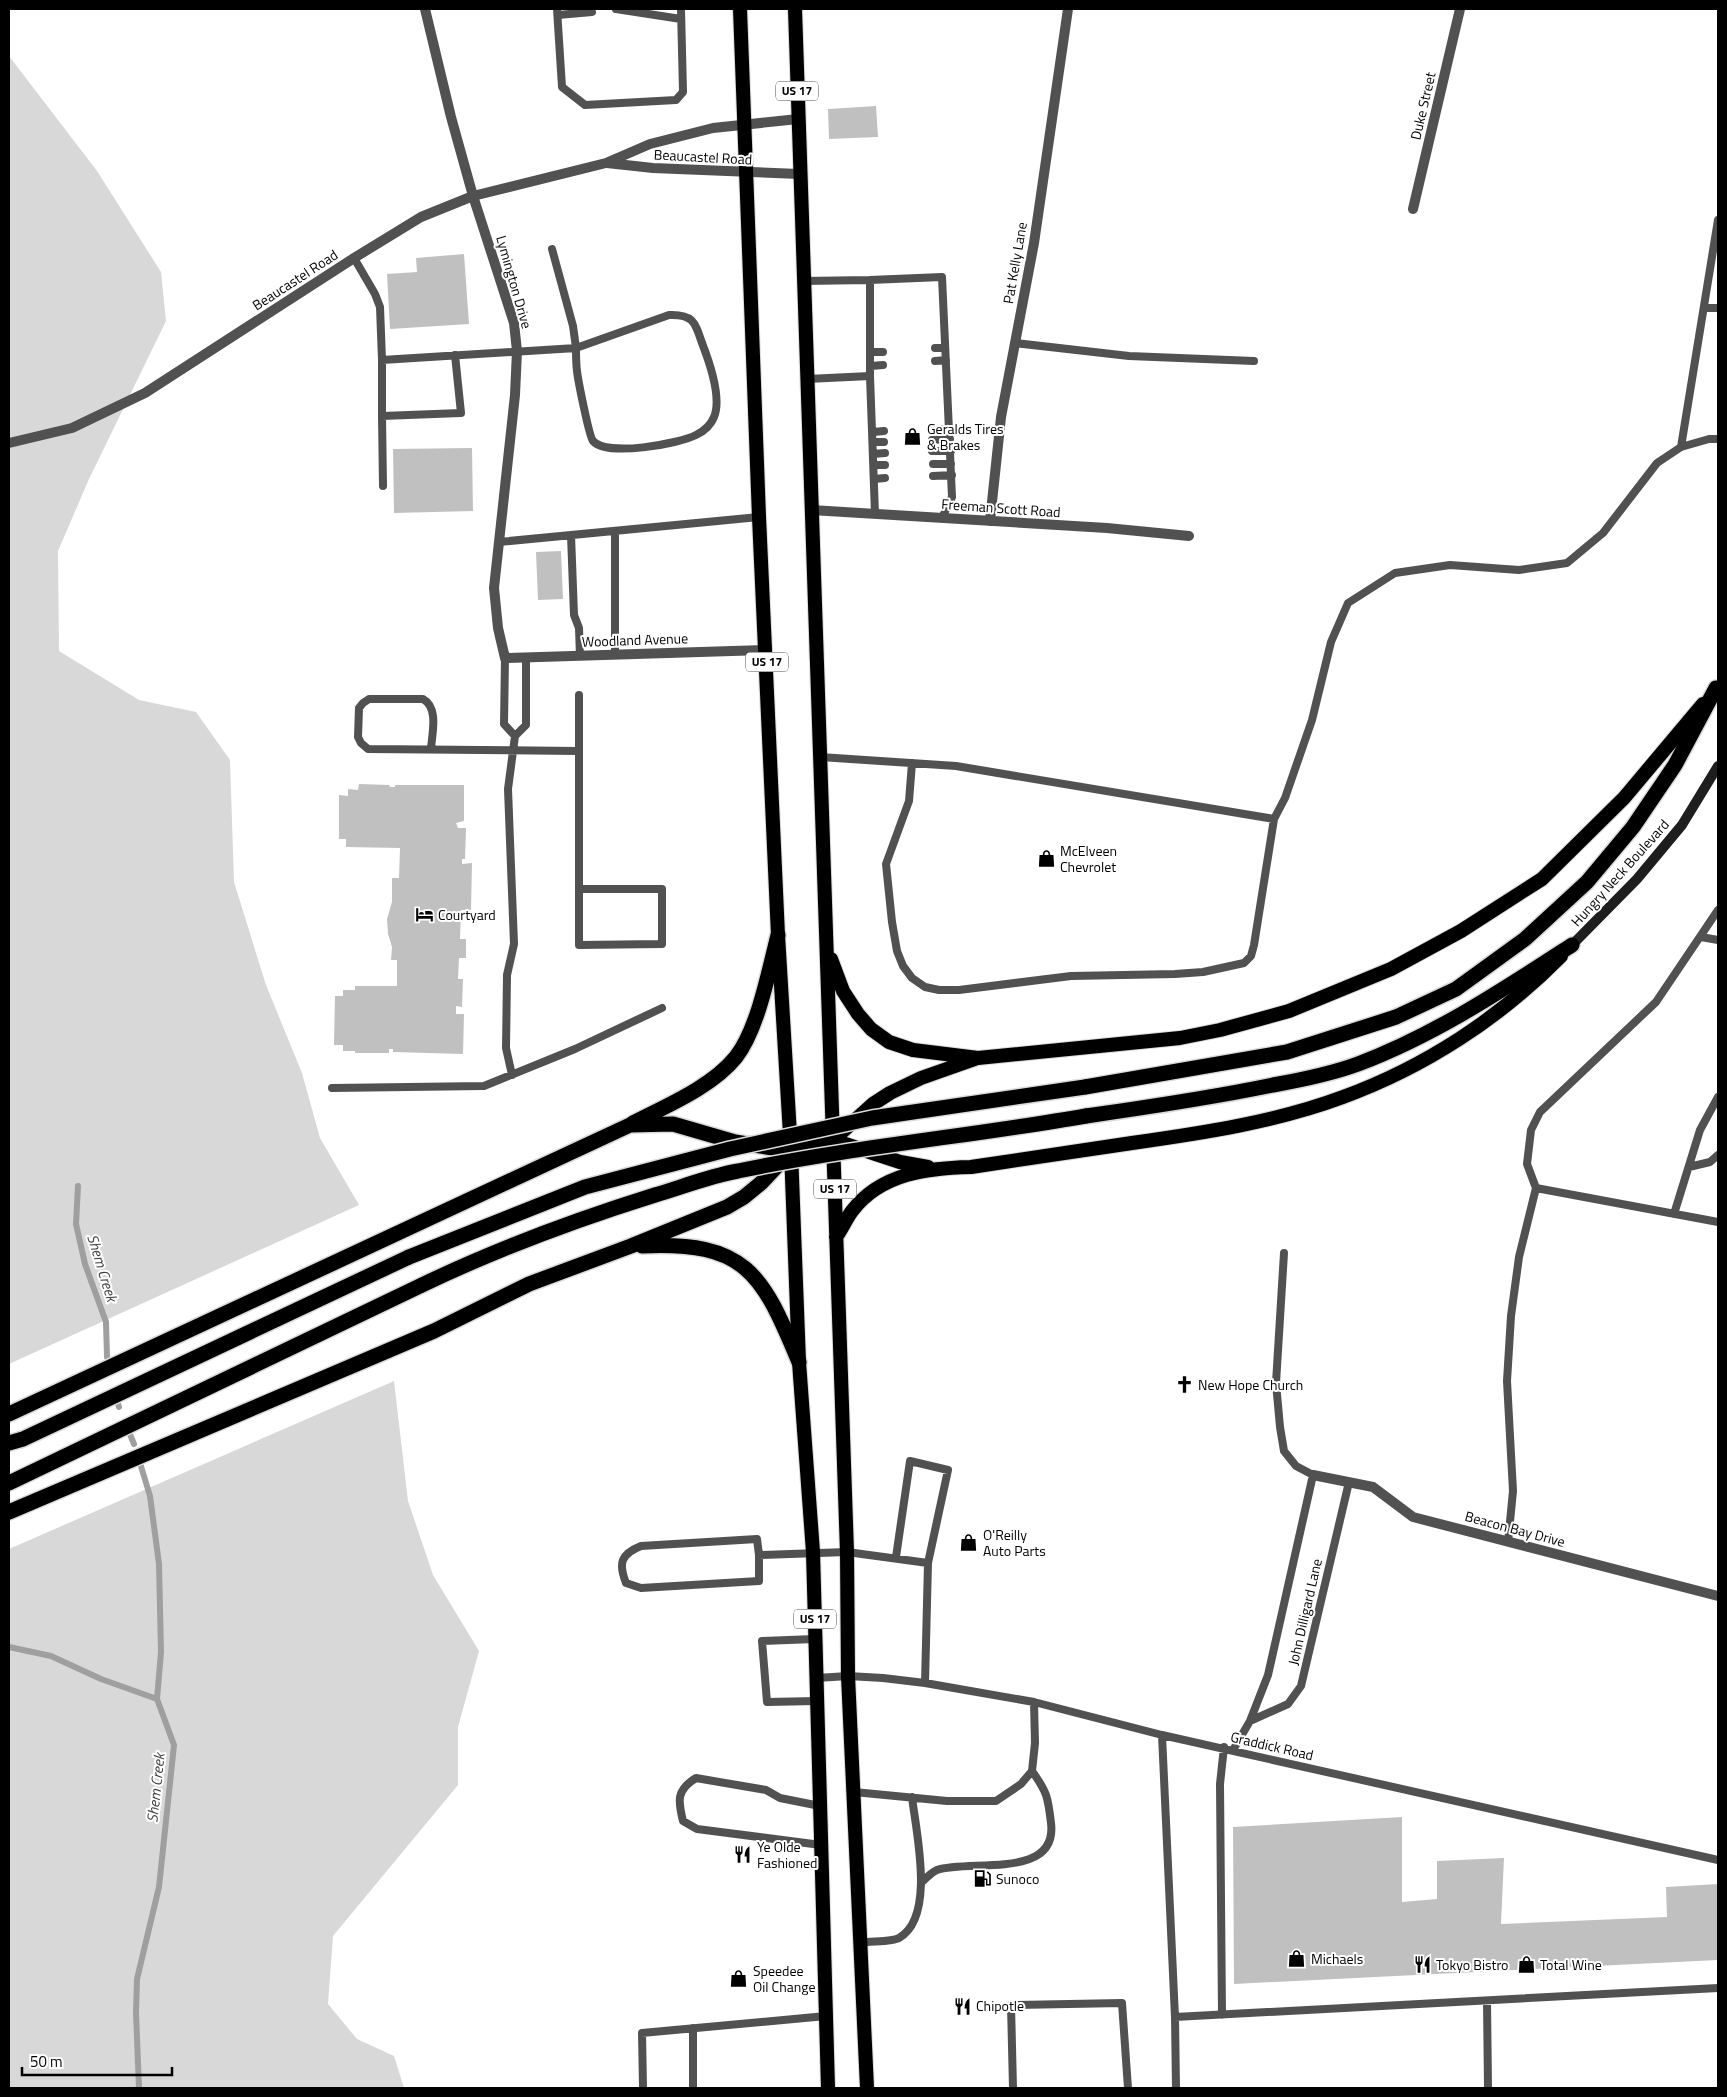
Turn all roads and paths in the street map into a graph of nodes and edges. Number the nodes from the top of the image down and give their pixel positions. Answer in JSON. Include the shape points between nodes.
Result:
{"nodes":[{"id":1,"x":425,"y":9,"type":"edge"},
{"id":2,"x":616,"y":9,"type":"edge"},
{"id":3,"x":681,"y":9,"type":"edge"},
{"id":4,"x":740,"y":9,"type":"edge"},
{"id":5,"x":795,"y":9,"type":"edge"},
{"id":6,"x":1068,"y":9,"type":"edge"},
{"id":7,"x":1460,"y":9,"type":"edge"},
{"id":8,"x":558,"y":12,"type":"edge"},
{"id":9,"x":592,"y":12,"type":"dead end"},
{"id":10,"x":681,"y":18,"type":"junction"},
{"id":11,"x":798,"y":119,"type":"junction"},
{"id":12,"x":744,"y":123,"type":"junction"},
{"id":13,"x":606,"y":163,"type":"junction"},
{"id":14,"x":747,"y":173,"type":"junction"},
{"id":15,"x":800,"y":174,"type":"junction"},
{"id":16,"x":473,"y":196,"type":"junction"},
{"id":17,"x":1413,"y":209,"type":"dead end"},
{"id":18,"x":1718,"y":220,"type":"edge"},
{"id":19,"x":552,"y":249,"type":"dead end"},
{"id":20,"x":354,"y":258,"type":"junction"},
{"id":21,"x":870,"y":280,"type":"junction"},
{"id":22,"x":803,"y":281,"type":"junction"},
{"id":23,"x":1704,"y":308,"type":"junction"},
{"id":24,"x":1718,"y":308,"type":"edge"},
{"id":25,"x":1015,"y":343,"type":"junction"},
{"id":26,"x":576,"y":348,"type":"junction"},
{"id":27,"x":935,"y":348,"type":"dead end"},
{"id":28,"x":945,"y":348,"type":"junction"},
{"id":29,"x":517,"y":351,"type":"junction"},
{"id":30,"x":870,"y":352,"type":"junction"},
{"id":31,"x":883,"y":352,"type":"dead end"},
{"id":32,"x":455,"y":355,"type":"junction"},
{"id":33,"x":382,"y":360,"type":"junction"},
{"id":34,"x":946,"y":360,"type":"junction"},
{"id":35,"x":935,"y":361,"type":"dead end"},
{"id":36,"x":1254,"y":361,"type":"dead end"},
{"id":37,"x":883,"y":365,"type":"dead end"},
{"id":38,"x":871,"y":366,"type":"junction"},
{"id":39,"x":870,"y":376,"type":"junction"},
{"id":40,"x":807,"y":379,"type":"junction"},
{"id":41,"x":382,"y":416,"type":"junction"},
{"id":42,"x":950,"y":429,"type":"junction"},
{"id":43,"x":932,"y":430,"type":"dead end"},
{"id":44,"x":872,"y":432,"type":"junction"},
{"id":45,"x":884,"y":432,"type":"dead end"},
{"id":46,"x":950,"y":439,"type":"junction"},
{"id":47,"x":1718,"y":439,"type":"edge"},
{"id":48,"x":932,"y":440,"type":"dead end"},
{"id":49,"x":873,"y":442,"type":"junction"},
{"id":50,"x":884,"y":442,"type":"dead end"},
{"id":51,"x":9,"y":443,"type":"edge"},
{"id":52,"x":1681,"y":446,"type":"junction"},
{"id":53,"x":932,"y":451,"type":"dead end"},
{"id":54,"x":951,"y":451,"type":"junction"},
{"id":55,"x":885,"y":453,"type":"dead end"},
{"id":56,"x":873,"y":454,"type":"junction"},
{"id":57,"x":933,"y":464,"type":"dead end"},
{"id":58,"x":951,"y":464,"type":"junction"},
{"id":59,"x":874,"y":465,"type":"junction"},
{"id":60,"x":885,"y":465,"type":"dead end"},
{"id":61,"x":952,"y":475,"type":"junction"},
{"id":62,"x":933,"y":476,"type":"dead end"},
{"id":63,"x":885,"y":478,"type":"dead end"},
{"id":64,"x":874,"y":479,"type":"junction"},
{"id":65,"x":383,"y":486,"type":"dead end"},
{"id":66,"x":811,"y":510,"type":"junction"},
{"id":67,"x":875,"y":514,"type":"junction"},
{"id":68,"x":759,"y":517,"type":"junction"},
{"id":69,"x":942,"y":518,"type":"junction"},
{"id":70,"x":990,"y":521,"type":"junction"},
{"id":71,"x":615,"y":531,"type":"junction"},
{"id":72,"x":571,"y":535,"type":"junction"},
{"id":73,"x":1189,"y":536,"type":"dead end"},
{"id":74,"x":499,"y":542,"type":"junction"},
{"id":75,"x":766,"y":650,"type":"junction"},
{"id":76,"x":615,"y":654,"type":"junction"},
{"id":77,"x":580,"y":656,"type":"junction"},
{"id":78,"x":505,"y":658,"type":"junction"},
{"id":79,"x":526,"y":658,"type":"junction"},
{"id":80,"x":1717,"y":686,"type":"edge"},
{"id":81,"x":579,"y":695,"type":"dead end"},
{"id":82,"x":516,"y":736,"type":"junction"},
{"id":83,"x":431,"y":749,"type":"junction"},
{"id":84,"x":514,"y":750,"type":"junction"},
{"id":85,"x":579,"y":751,"type":"junction"},
{"id":86,"x":820,"y":757,"type":"junction"},
{"id":87,"x":912,"y":763,"type":"junction"},
{"id":88,"x":1718,"y":766,"type":"edge"},
{"id":89,"x":1274,"y":819,"type":"junction"},
{"id":90,"x":579,"y":889,"type":"junction"},
{"id":91,"x":1718,"y":910,"type":"edge"},
{"id":92,"x":778,"y":935,"type":"junction"},
{"id":93,"x":1702,"y":937,"type":"junction"},
{"id":94,"x":1718,"y":940,"type":"edge"},
{"id":95,"x":1572,"y":945,"type":"junction"},
{"id":96,"x":827,"y":948,"type":"junction"},
{"id":97,"x":662,"y":1008,"type":"dead end"},
{"id":98,"x":978,"y":1058,"type":"junction"},
{"id":99,"x":512,"y":1075,"type":"junction"},
{"id":100,"x":332,"y":1088,"type":"dead end"},
{"id":101,"x":1718,"y":1097,"type":"edge"},
{"id":102,"x":630,"y":1124,"type":"junction"},
{"id":103,"x":834,"y":1140,"type":"junction"},
{"id":104,"x":791,"y":1151,"type":"junction"},
{"id":105,"x":1718,"y":1155,"type":"edge"},
{"id":106,"x":1689,"y":1167,"type":"junction"},
{"id":107,"x":937,"y":1168,"type":"junction"},
{"id":108,"x":1536,"y":1188,"type":"junction"},
{"id":109,"x":1674,"y":1214,"type":"junction"},
{"id":110,"x":1718,"y":1222,"type":"edge"},
{"id":111,"x":836,"y":1237,"type":"junction"},
{"id":112,"x":631,"y":1246,"type":"junction"},
{"id":113,"x":1284,"y":1253,"type":"dead end"},
{"id":114,"x":799,"y":1362,"type":"junction"},
{"id":115,"x":9,"y":1414,"type":"edge"},
{"id":116,"x":9,"y":1443,"type":"edge"},
{"id":117,"x":1313,"y":1475,"type":"junction"},
{"id":118,"x":1349,"y":1482,"type":"junction"},
{"id":119,"x":9,"y":1483,"type":"edge"},
{"id":120,"x":9,"y":1512,"type":"edge"},
{"id":121,"x":1508,"y":1542,"type":"junction"},
{"id":122,"x":813,"y":1552,"type":"junction"},
{"id":123,"x":847,"y":1552,"type":"junction"},
{"id":124,"x":759,"y":1555,"type":"junction"},
{"id":125,"x":896,"y":1557,"type":"junction"},
{"id":126,"x":928,"y":1563,"type":"junction"},
{"id":127,"x":1718,"y":1596,"type":"edge"},
{"id":128,"x":815,"y":1639,"type":"junction"},
{"id":129,"x":848,"y":1676,"type":"junction"},
{"id":130,"x":817,"y":1678,"type":"junction"},
{"id":131,"x":924,"y":1683,"type":"junction"},
{"id":132,"x":817,"y":1700,"type":"junction"},
{"id":133,"x":1034,"y":1702,"type":"junction"},
{"id":134,"x":1250,"y":1721,"type":"junction"},
{"id":135,"x":1162,"y":1735,"type":"junction"},
{"id":136,"x":1224,"y":1748,"type":"junction"},
{"id":137,"x":1233,"y":1750,"type":"junction"},
{"id":138,"x":1032,"y":1771,"type":"junction"},
{"id":139,"x":854,"y":1792,"type":"junction"},
{"id":140,"x":912,"y":1797,"type":"junction"},
{"id":141,"x":820,"y":1806,"type":"junction"},
{"id":142,"x":821,"y":1845,"type":"junction"},
{"id":143,"x":1718,"y":1860,"type":"edge"},
{"id":144,"x":922,"y":1882,"type":"junction"},
{"id":145,"x":860,"y":1943,"type":"junction"},
{"id":146,"x":1718,"y":1988,"type":"edge"},
{"id":147,"x":1486,"y":2001,"type":"junction"},
{"id":148,"x":1222,"y":2015,"type":"junction"},
{"id":149,"x":826,"y":2016,"type":"junction"},
{"id":150,"x":1175,"y":2017,"type":"junction"},
{"id":151,"x":693,"y":2028,"type":"junction"},
{"id":152,"x":643,"y":2088,"type":"edge"},
{"id":153,"x":693,"y":2088,"type":"edge"},
{"id":154,"x":828,"y":2088,"type":"edge"},
{"id":155,"x":867,"y":2088,"type":"edge"},
{"id":156,"x":1013,"y":2088,"type":"edge"},
{"id":157,"x":1128,"y":2088,"type":"edge"},
{"id":158,"x":1176,"y":2088,"type":"edge"},
{"id":159,"x":1488,"y":2088,"type":"edge"}],
"edges":[{"from":1,"to":16,"type":"street","name":"Lymington Drive"},
{"from":2,"to":10,"type":"lane"},
{"from":3,"to":10,"type":"lane"},
{"from":4,"to":12,"type":"highway","number":"US 17"},
{"from":5,"to":11,"type":"highway","number":"US 17"},
{"from":6,"to":25,"type":"street","name":"Pat Kelly Lane","via":[[1034,243]]},
{"from":7,"to":17,"type":"street","name":"Duke Street"},
{"from":8,"to":9,"type":"lane"},
{"from":8,"to":10,"type":"lane","via":[[562,87],[585,105],[676,100],[684,92]]},
{"from":11,"to":12,"type":"street","name":"Beaucastel Road"},
{"from":11,"to":15,"type":"highway","number":"US 17"},
{"from":12,"to":13,"type":"street","name":"Beaucastel Road","via":[[650,144]]},
{"from":12,"to":14,"type":"highway","number":"US 17"},
{"from":13,"to":14,"type":"street","name":"Beaucastel Road"},
{"from":13,"to":16,"type":"street","name":"Beaucastel Road"},
{"from":14,"to":15,"type":"street","name":"Beaucastel Road"},
{"from":14,"to":68,"type":"highway","number":"US 17"},
{"from":15,"to":22,"type":"highway","number":"US 17"},
{"from":16,"to":20,"type":"street","name":"Beaucastel Road","via":[[421,217]]},
{"from":16,"to":29,"type":"street","name":"Lymington Drive","via":[[512,314]]},
{"from":18,"to":23,"type":"lane"},
{"from":19,"to":26,"type":"lane","via":[[574,326]]},
{"from":20,"to":33,"type":"lane","via":[[380,307]]},
{"from":20,"to":51,"type":"street","name":"Beaucastel Road","via":[[145,393],[72,428]]},
{"from":21,"to":22,"type":"lane"},
{"from":21,"to":28,"type":"lane","via":[[942,277]]},
{"from":21,"to":30,"type":"lane"},
{"from":22,"to":40,"type":"highway","number":"US 17"},
{"from":23,"to":24,"type":"lane"},
{"from":23,"to":52,"type":"lane"},
{"from":25,"to":36,"type":"lane","via":[[1129,356]]},
{"from":25,"to":70,"type":"street","name":"Pat Kelly Lane","via":[[1002,417]]},
{"from":26,"to":26,"type":"lane","via":[[577,372],[590,435],[597,444],[608,448],[660,446],[695,436],[713,420],[716,402],[711,367],[696,324],[690,318],[670,315]]},
{"from":26,"to":29,"type":"lane"},
{"from":27,"to":28,"type":"lane"},
{"from":28,"to":34,"type":"lane"},
{"from":29,"to":32,"type":"lane"},
{"from":29,"to":74,"type":"street","name":"Lymington Drive"},
{"from":30,"to":31,"type":"lane"},
{"from":30,"to":38,"type":"lane"},
{"from":32,"to":33,"type":"lane"},
{"from":32,"to":41,"type":"lane","via":[[461,413]]},
{"from":33,"to":41,"type":"lane"},
{"from":34,"to":35,"type":"lane"},
{"from":34,"to":42,"type":"lane"},
{"from":37,"to":38,"type":"lane"},
{"from":38,"to":39,"type":"lane"},
{"from":39,"to":40,"type":"lane"},
{"from":39,"to":44,"type":"lane"},
{"from":40,"to":66,"type":"highway","number":"US 17"},
{"from":41,"to":65,"type":"lane"},
{"from":42,"to":43,"type":"lane"},
{"from":42,"to":46,"type":"lane"},
{"from":44,"to":45,"type":"lane"},
{"from":44,"to":49,"type":"lane"},
{"from":46,"to":48,"type":"lane"},
{"from":46,"to":54,"type":"lane"},
{"from":47,"to":52,"type":"lane"},
{"from":49,"to":50,"type":"lane"},
{"from":49,"to":56,"type":"lane"},
{"from":52,"to":89,"type":"lane","via":[[1657,463],[1603,533],[1567,562],[1519,570],[1450,565],[1395,573],[1348,603],[1331,642],[1312,720],[1285,798]]},
{"from":53,"to":54,"type":"lane"},
{"from":54,"to":58,"type":"lane"},
{"from":55,"to":56,"type":"lane"},
{"from":56,"to":59,"type":"lane"},
{"from":57,"to":58,"type":"lane"},
{"from":58,"to":61,"type":"lane"},
{"from":59,"to":60,"type":"lane"},
{"from":59,"to":64,"type":"lane"},
{"from":61,"to":62,"type":"lane"},
{"from":61,"to":69,"type":"lane","via":[[952,497]]},
{"from":63,"to":64,"type":"lane"},
{"from":64,"to":67,"type":"lane"},
{"from":66,"to":67,"type":"street","name":"Freeman Scott Road"},
{"from":66,"to":86,"type":"highway","number":"US 17"},
{"from":67,"to":69,"type":"street","name":"Freeman Scott Road"},
{"from":68,"to":71,"type":"lane"},
{"from":68,"to":75,"type":"highway","number":"US 17"},
{"from":69,"to":70,"type":"street","name":"Freeman Scott Road"},
{"from":70,"to":73,"type":"street","name":"Freeman Scott Road"},
{"from":71,"to":72,"type":"lane"},
{"from":71,"to":76,"type":"lane"},
{"from":72,"to":74,"type":"lane"},
{"from":72,"to":77,"type":"lane","via":[[574,615],[579,628]]},
{"from":74,"to":78,"type":"street","name":"Lymington Drive","via":[[494,588]]},
{"from":75,"to":76,"type":"street","name":"Woodland Avenue"},
{"from":75,"to":92,"type":"highway","number":"US 17"},
{"from":76,"to":77,"type":"street","name":"Woodland Avenue"},
{"from":77,"to":79,"type":"street","name":"Woodland Avenue"},
{"from":78,"to":79,"type":"street","name":"Woodland Avenue"},
{"from":78,"to":82,"type":"lane","via":[[504,724]]},
{"from":79,"to":82,"type":"lane","via":[[526,725]]},
{"from":80,"to":98,"type":"highway","via":[[1624,798],[1542,879],[1461,932],[1391,969],[1288,1011],[1220,1030],[1180,1038]]},
{"from":80,"to":116,"type":"highway","bridge":true,"via":[[1675,765],[1633,827],[1587,882],[1525,939],[1456,989],[1396,1017],[1288,1052],[1085,1087],[872,1118],[730,1149],[585,1186],[409,1257]]},
{"from":81,"to":85,"type":"lane"},
{"from":82,"to":84,"type":"lane"},
{"from":83,"to":83,"type":"lane","via":[[368,749],[358,737],[359,708],[369,699],[423,699],[429,702],[433,710]]},
{"from":83,"to":84,"type":"lane"},
{"from":84,"to":85,"type":"lane"},
{"from":84,"to":99,"type":"lane","via":[[508,789],[514,944],[507,975],[506,1048]]},
{"from":85,"to":90,"type":"lane"},
{"from":86,"to":87,"type":"lane"},
{"from":86,"to":96,"type":"highway","number":"US 17"},
{"from":87,"to":89,"type":"lane","via":[[1049,780]]},
{"from":87,"to":89,"type":"lane","via":[[909,801],[886,864],[892,922],[903,966],[925,987],[938,990],[1071,976],[1184,974],[1244,963],[1251,956],[1254,945]]},
{"from":88,"to":95,"type":"main road","name":"Hungry Neck Boulevard","via":[[1682,825],[1637,879]]},
{"from":90,"to":90,"type":"lane","via":[[579,945],[662,944],[662,889]]},
{"from":91,"to":93,"type":"lane"},
{"from":92,"to":102,"type":"highway","via":[[759,1004],[744,1045],[735,1059],[687,1095]]},
{"from":92,"to":104,"type":"highway","number":"US 17"},
{"from":93,"to":94,"type":"lane"},
{"from":93,"to":108,"type":"lane","via":[[1656,1002],[1540,1112],[1531,1130],[1526,1164]]},
{"from":95,"to":107,"type":"highway","via":[[1532,985],[1488,1020],[1413,1066],[1343,1097],[1296,1113],[1201,1133],[971,1167]]},
{"from":95,"to":119,"type":"highway","bridge":true,"via":[[1441,1026],[1357,1064],[1296,1081],[1223,1096],[736,1171],[598,1213],[488,1254]]},
{"from":96,"to":98,"type":"highway","via":[[843,991],[871,1029],[888,1042],[913,1050]]},
{"from":96,"to":103,"type":"highway","number":"US 17"},
{"from":97,"to":99,"type":"lane","via":[[575,1050]]},
{"from":98,"to":103,"type":"highway","via":[[890,1093],[873,1104]]},
{"from":99,"to":100,"type":"lane","via":[[484,1086]]},
{"from":101,"to":106,"type":"lane","via":[[1700,1130]]},
{"from":102,"to":104,"type":"highway","via":[[673,1124],[735,1142]]},
{"from":102,"to":115,"type":"highway"},
{"from":103,"to":104,"type":"highway"},
{"from":103,"to":107,"type":"highway","via":[[900,1162]]},
{"from":103,"to":111,"type":"highway","number":"US 17"},
{"from":104,"to":112,"type":"highway","via":[[744,1197]]},
{"from":104,"to":114,"type":"highway","number":"US 17"},
{"from":105,"to":106,"type":"lane","via":[[1710,1162]]},
{"from":106,"to":109,"type":"lane"},
{"from":107,"to":111,"type":"highway","via":[[891,1180],[871,1193],[853,1210]]},
{"from":108,"to":109,"type":"lane"},
{"from":108,"to":121,"type":"lane","via":[[1519,1257],[1511,1316],[1507,1381],[1513,1491]]},
{"from":109,"to":110,"type":"lane"},
{"from":111,"to":123,"type":"highway","number":"US 17"},
{"from":112,"to":114,"type":"highway","via":[[676,1244],[707,1249],[732,1258],[748,1270],[765,1291]]},
{"from":112,"to":120,"type":"highway","via":[[529,1284],[434,1331]]},
{"from":113,"to":117,"type":"lane","via":[[1276,1383],[1280,1427],[1284,1451],[1296,1466]]},
{"from":114,"to":122,"type":"highway","number":"US 17"},
{"from":117,"to":118,"type":"street","name":"Beacon Bay Drive"},
{"from":117,"to":134,"type":"lane","name":"John Dilligard Lane","via":[[1268,1674]]},
{"from":118,"to":121,"type":"street","name":"Beacon Bay Drive","via":[[1373,1487],[1413,1516]]},
{"from":118,"to":134,"type":"lane","name":"John Dilligard Lane","via":[[1301,1686],[1288,1704]]},
{"from":121,"to":127,"type":"street","name":"Beacon Bay Drive"},
{"from":122,"to":123,"type":"lane"},
{"from":122,"to":124,"type":"lane"},
{"from":122,"to":128,"type":"highway","number":"US 17"},
{"from":123,"to":125,"type":"lane"},
{"from":123,"to":129,"type":"highway","number":"US 17"},
{"from":124,"to":124,"type":"lane","via":[[757,1539],[641,1546],[624,1556],[621,1566],[626,1583],[640,1588],[759,1581]]},
{"from":125,"to":126,"type":"lane"},
{"from":125,"to":126,"type":"lane","via":[[910,1461],[948,1470]]},
{"from":126,"to":131,"type":"lane"},
{"from":128,"to":130,"type":"highway","number":"US 17"},
{"from":128,"to":132,"type":"lane","via":[[762,1642],[767,1702]]},
{"from":129,"to":130,"type":"lane","name":"Graddick Road"},
{"from":129,"to":131,"type":"lane","name":"Graddick Road"},
{"from":129,"to":139,"type":"highway","number":"US 17"},
{"from":130,"to":132,"type":"highway","number":"US 17"},
{"from":131,"to":133,"type":"lane","name":"Graddick Road"},
{"from":132,"to":141,"type":"highway","number":"US 17"},
{"from":133,"to":135,"type":"lane","name":"Graddick Road"},
{"from":133,"to":138,"type":"lane"},
{"from":134,"to":137,"type":"lane","name":"John Dilligard Lane"},
{"from":135,"to":136,"type":"lane","name":"Graddick Road"},
{"from":135,"to":150,"type":"lane"},
{"from":136,"to":137,"type":"lane","name":"Graddick Road"},
{"from":136,"to":148,"type":"lane","via":[[1220,1784]]},
{"from":137,"to":143,"type":"lane","name":"Graddick Road"},
{"from":138,"to":140,"type":"lane","via":[[1021,1784],[996,1801]]},
{"from":138,"to":144,"type":"lane","via":[[1048,1797],[1053,1834],[1046,1849],[1029,1861],[936,1870]]},
{"from":139,"to":140,"type":"lane"},
{"from":139,"to":145,"type":"highway","number":"US 17"},
{"from":140,"to":144,"type":"lane"},
{"from":141,"to":142,"type":"highway","number":"US 17"},
{"from":141,"to":142,"type":"lane","via":[[780,1798],[766,1790],[696,1778],[685,1784],[679,1803],[683,1821],[697,1829]]},
{"from":142,"to":149,"type":"highway","number":"US 17"},
{"from":144,"to":145,"type":"lane","via":[[919,1906],[910,1927],[898,1938]]},
{"from":145,"to":155,"type":"highway","number":"US 17"},
{"from":146,"to":147,"type":"lane"},
{"from":147,"to":148,"type":"lane"},
{"from":147,"to":159,"type":"lane"},
{"from":148,"to":150,"type":"lane"},
{"from":149,"to":151,"type":"lane"},
{"from":149,"to":154,"type":"highway","number":"US 17"},
{"from":150,"to":158,"type":"lane"},
{"from":151,"to":152,"type":"lane","via":[[642,2033]]},
{"from":151,"to":153,"type":"lane"},
{"from":156,"to":157,"type":"lane","via":[[1011,2005],[1122,2003]]}]}
